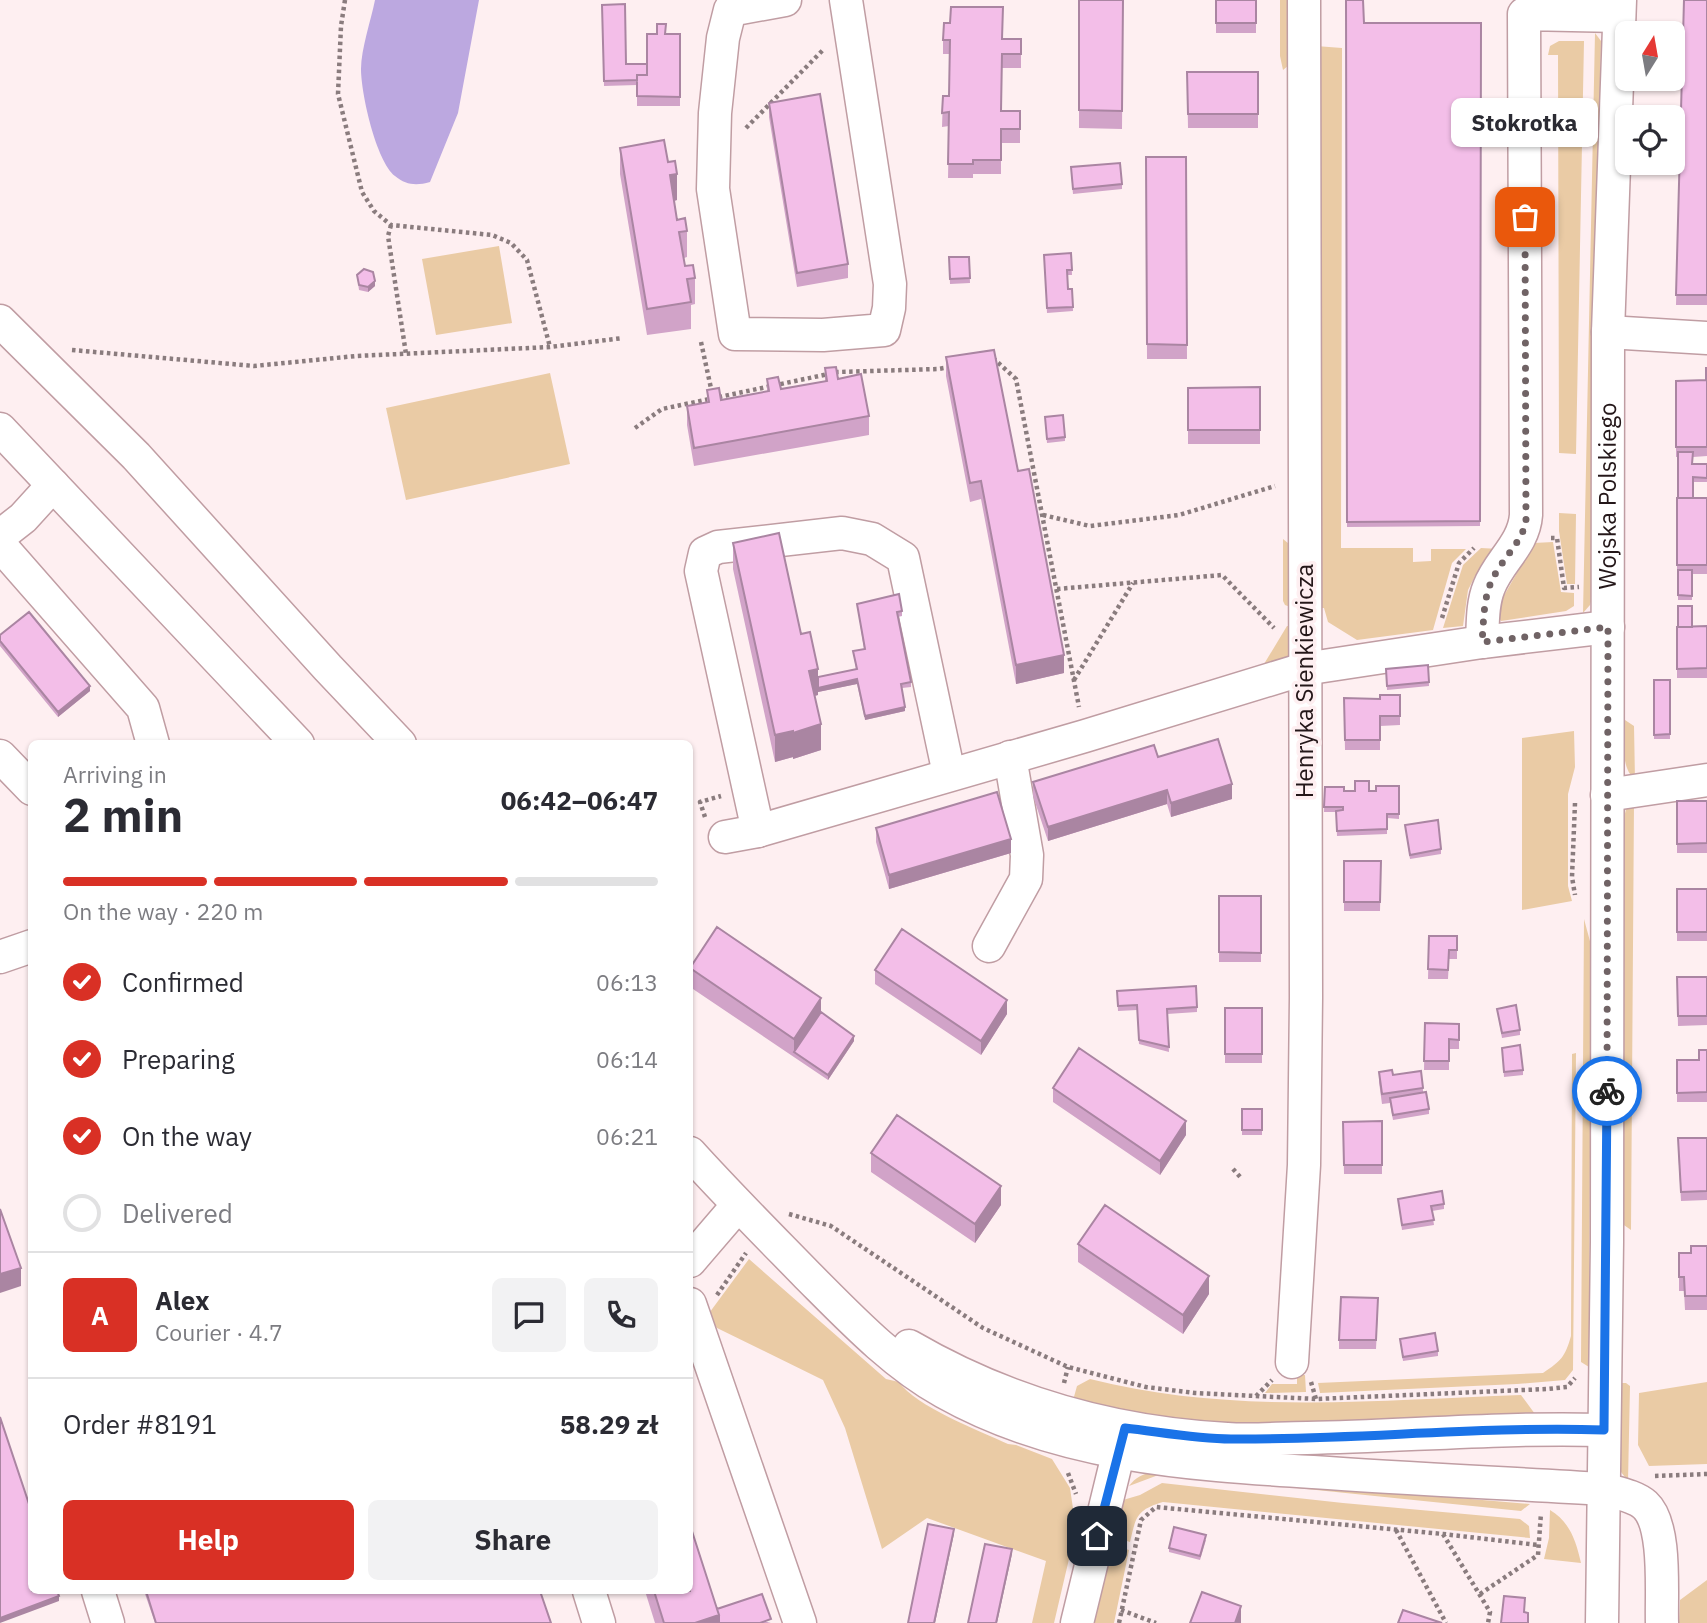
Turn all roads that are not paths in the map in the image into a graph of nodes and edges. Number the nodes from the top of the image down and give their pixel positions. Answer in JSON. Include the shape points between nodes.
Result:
{"nodes":[{"id":1,"x":785,"y":0,"type":"edge"},
{"id":2,"x":846,"y":0,"type":"edge"},
{"id":3,"x":1304,"y":0,"type":"edge"},
{"id":4,"x":1619,"y":8,"type":"edge"},
{"id":5,"x":0,"y":321,"type":"edge"},
{"id":6,"x":1608,"y":332,"type":"junction"},
{"id":7,"x":1707,"y":338,"type":"edge"},
{"id":8,"x":0,"y":429,"type":"edge"},
{"id":9,"x":53,"y":485,"type":"junction"},
{"id":10,"x":0,"y":536,"type":"edge"},
{"id":11,"x":0,"y":545,"type":"edge"},
{"id":12,"x":1608,"y":627,"type":"junction"},
{"id":13,"x":1482,"y":642,"type":"junction"},
{"id":14,"x":1304,"y":669,"type":"junction"},
{"id":15,"x":152,"y":740,"type":"edge"},
{"id":16,"x":294,"y":740,"type":"edge"},
{"id":17,"x":396,"y":740,"type":"edge"},
{"id":18,"x":0,"y":756,"type":"edge"},
{"id":19,"x":1010,"y":757,"type":"junction"},
{"id":20,"x":949,"y":774,"type":"junction"},
{"id":21,"x":1707,"y":780,"type":"edge"},
{"id":22,"x":28,"y":785,"type":"edge"},
{"id":23,"x":1607,"y":795,"type":"junction"},
{"id":24,"x":758,"y":831,"type":"junction"},
{"id":25,"x":725,"y":837,"type":"dead end"},
{"id":26,"x":989,"y":946,"type":"dead end"},
{"id":27,"x":28,"y":947,"type":"edge"},
{"id":28,"x":0,"y":957,"type":"edge"},
{"id":29,"x":693,"y":1156,"type":"edge"},
{"id":30,"x":738,"y":1205,"type":"junction"},
{"id":31,"x":693,"y":1258,"type":"edge"},
{"id":32,"x":693,"y":1314,"type":"edge"},
{"id":33,"x":1292,"y":1362,"type":"dead end"},
{"id":34,"x":1604,"y":1430,"type":"junction"},
{"id":35,"x":1122,"y":1441,"type":"junction"},
{"id":36,"x":1604,"y":1489,"type":"junction"},
{"id":37,"x":98,"y":1594,"type":"edge"},
{"id":38,"x":590,"y":1594,"type":"edge"},
{"id":39,"x":108,"y":1623,"type":"edge"},
{"id":40,"x":599,"y":1623,"type":"edge"},
{"id":41,"x":800,"y":1623,"type":"edge"},
{"id":42,"x":1077,"y":1623,"type":"edge"},
{"id":43,"x":1602,"y":1623,"type":"edge"},
{"id":44,"x":1662,"y":1623,"type":"edge"}],
"edges":[{"from":1,"to":2,"type":"street","via":[[730,10],[723,38],[713,189],[735,334],[884,330],[890,284]]},
{"from":3,"to":14,"type":"street","name":"Henryka Sienkiewicza"},
{"from":4,"to":6,"type":"street","name":"Wojska Polskiego"},
{"from":4,"to":13,"type":"street","via":[[1524,14],[1526,515],[1520,538],[1489,587]]},
{"from":5,"to":17,"type":"street","via":[[136,456]]},
{"from":6,"to":7,"type":"street"},
{"from":6,"to":12,"type":"street","name":"Wojska Polskiego"},
{"from":8,"to":9,"type":"street"},
{"from":9,"to":10,"type":"street"},
{"from":9,"to":16,"type":"street"},
{"from":11,"to":15,"type":"street","via":[[143,708]]},
{"from":12,"to":13,"type":"street"},
{"from":12,"to":23,"type":"street","name":"Wojska Polskiego"},
{"from":13,"to":14,"type":"street"},
{"from":14,"to":19,"type":"street"},
{"from":14,"to":33,"type":"street","name":"Henryka Sienkiewicza","via":[[1304,1166]]},
{"from":18,"to":22,"type":"street"},
{"from":19,"to":20,"type":"street"},
{"from":19,"to":26,"type":"street","via":[[1027,855],[1026,879]]},
{"from":20,"to":24,"type":"street"},
{"from":20,"to":24,"type":"street","via":[[903,558],[872,539],[842,533],[718,547],[705,553],[701,571]]},
{"from":21,"to":23,"type":"street"},
{"from":23,"to":34,"type":"street","name":"Wojska Polskiego"},
{"from":24,"to":25,"type":"street"},
{"from":27,"to":28,"type":"street"},
{"from":29,"to":30,"type":"street"},
{"from":30,"to":31,"type":"street"},
{"from":30,"to":35,"type":"street","via":[[835,1304],[899,1362],[944,1392],[1049,1436]]},
{"from":32,"to":41,"type":"street"},
{"from":34,"to":35,"type":"street"},
{"from":34,"to":36,"type":"street","name":"Wojska Polskiego"},
{"from":35,"to":36,"type":"street","via":[[1238,1468]]},
{"from":35,"to":42,"type":"street"},
{"from":36,"to":43,"type":"street","name":"Wojska Polskiego"},
{"from":36,"to":44,"type":"street","via":[[1645,1504],[1657,1523]]},
{"from":37,"to":39,"type":"street"},
{"from":38,"to":40,"type":"street"}]}
